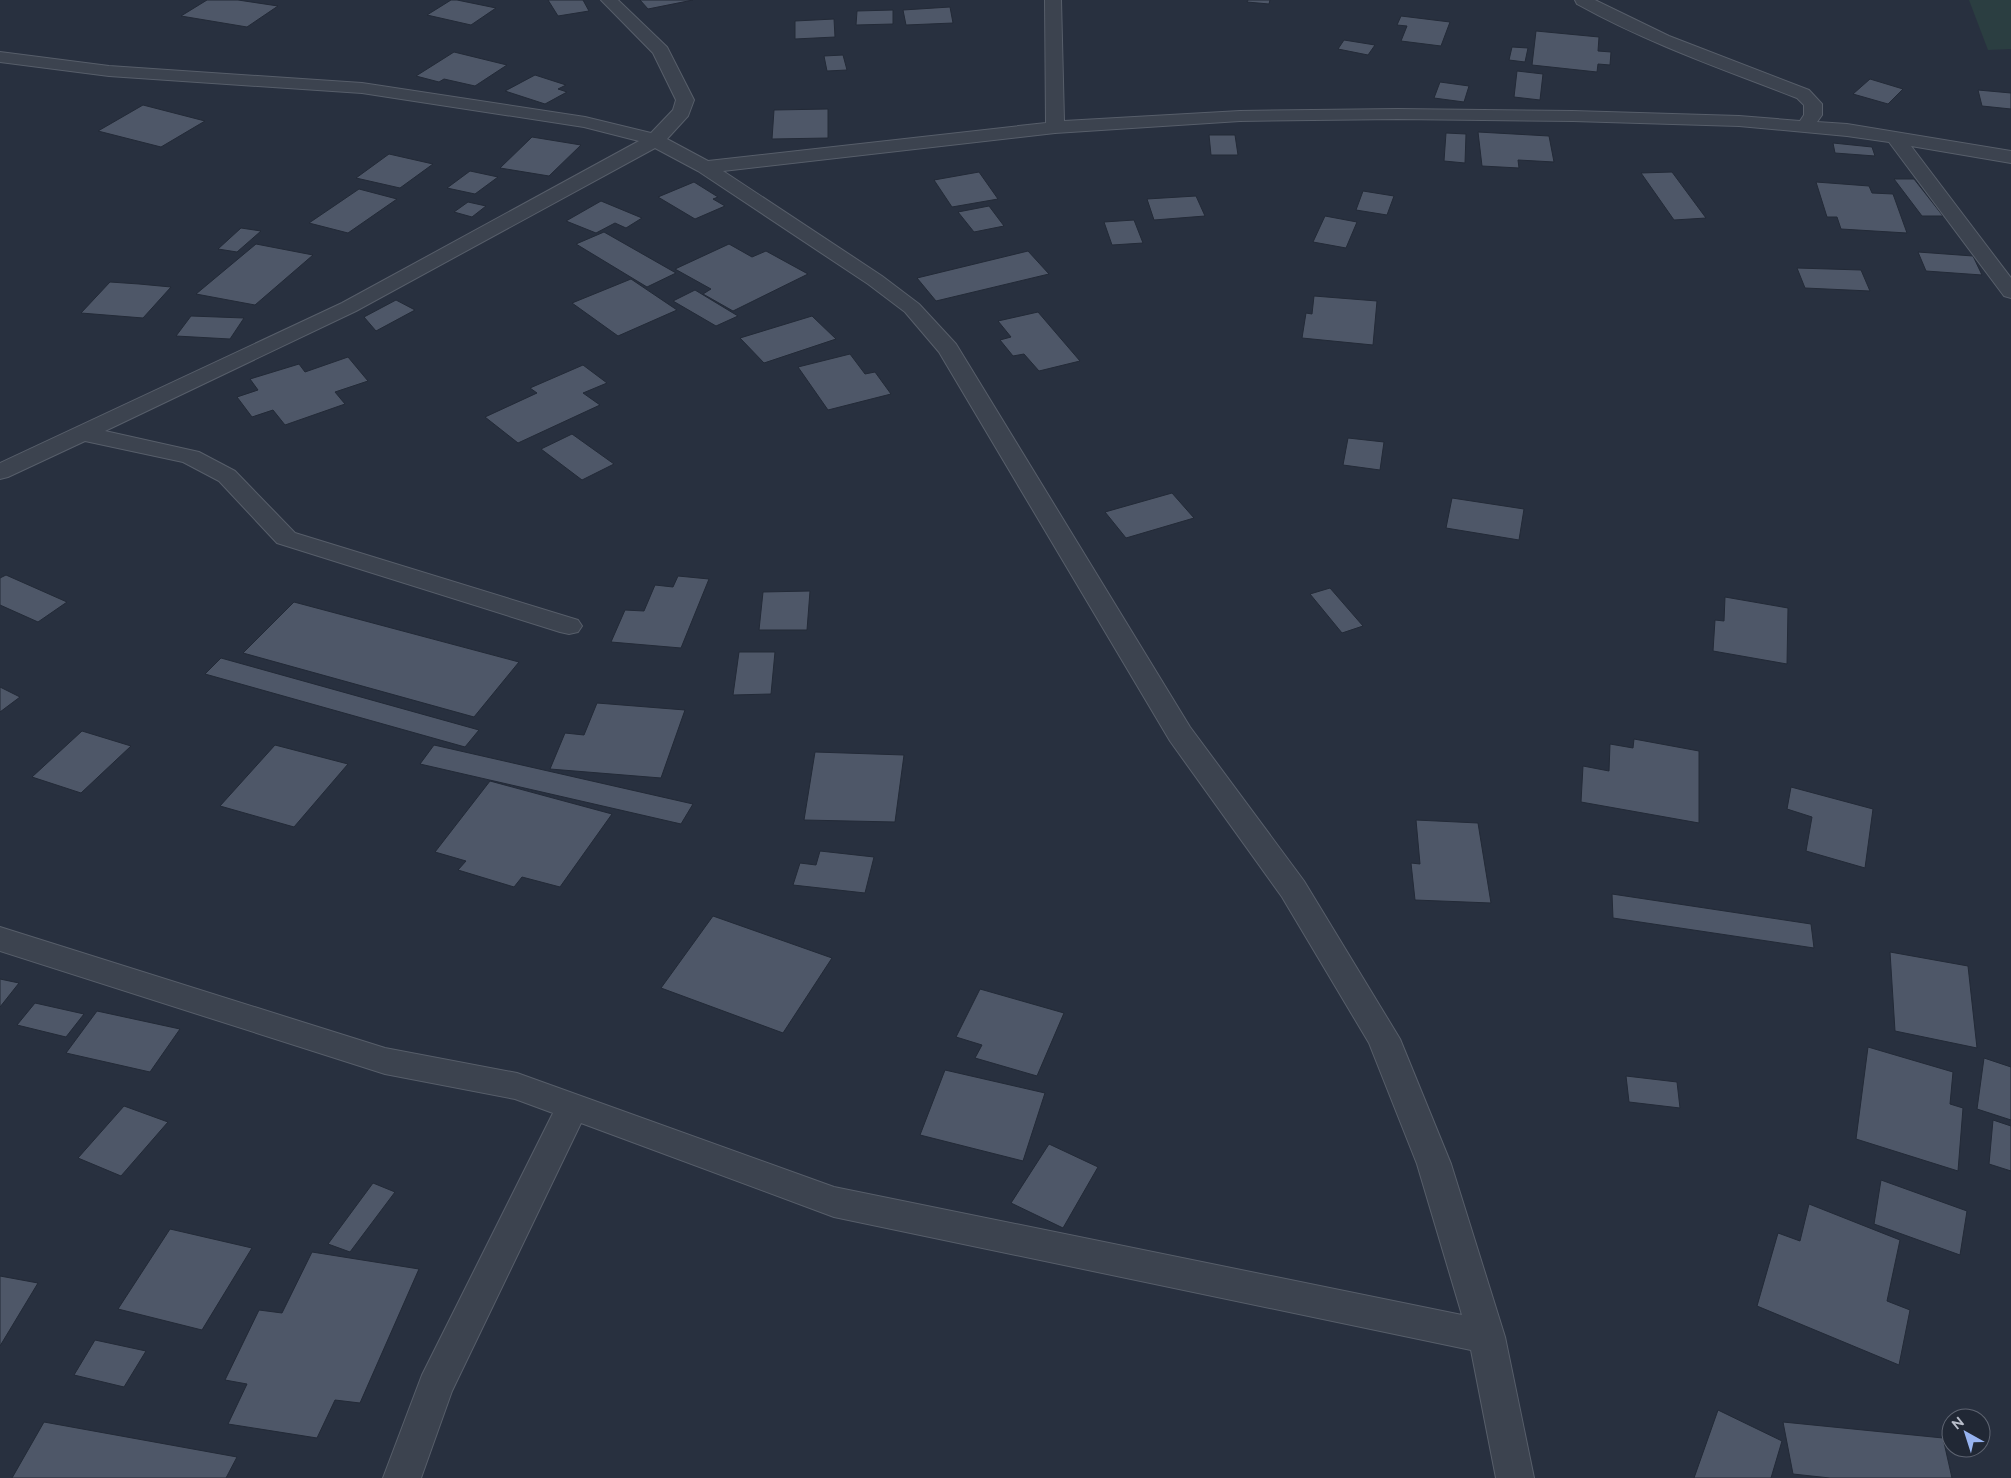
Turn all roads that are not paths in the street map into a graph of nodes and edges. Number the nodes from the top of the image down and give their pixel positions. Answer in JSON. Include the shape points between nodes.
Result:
{"nodes":[{"id":1,"x":609,"y":0,"type":"edge"},
{"id":2,"x":1053,"y":0,"type":"edge"},
{"id":3,"x":1583,"y":0,"type":"edge"},
{"id":4,"x":0,"y":57,"type":"edge"},
{"id":5,"x":1055,"y":127,"type":"junction"},
{"id":6,"x":1805,"y":127,"type":"junction"},
{"id":7,"x":1895,"y":138,"type":"junction"},
{"id":8,"x":655,"y":140,"type":"junction"},
{"id":9,"x":2011,"y":157,"type":"edge"},
{"id":10,"x":705,"y":167,"type":"junction"},
{"id":11,"x":2011,"y":292,"type":"edge"},
{"id":12,"x":82,"y":433,"type":"junction"},
{"id":13,"x":0,"y":472,"type":"edge"},
{"id":14,"x":569,"y":626,"type":"dead end"},
{"id":15,"x":0,"y":939,"type":"edge"},
{"id":16,"x":573,"y":1106,"type":"junction"},
{"id":17,"x":1487,"y":1337,"type":"junction"},
{"id":18,"x":402,"y":1478,"type":"edge"},
{"id":19,"x":1515,"y":1478,"type":"edge"}],
"edges":[{"from":1,"to":8,"type":"street","via":[[661,51],[685,100],[682,112]]},
{"from":2,"to":5,"type":"street"},
{"from":3,"to":6,"type":"street","via":[[1642,31],[1803,94],[1813,104],[1813,115]]},
{"from":4,"to":8,"type":"street","via":[[109,71],[362,88],[586,122]]},
{"from":5,"to":6,"type":"street","via":[[1240,116],[1398,114],[1573,116]]},
{"from":5,"to":10,"type":"street"},
{"from":6,"to":7,"type":"street"},
{"from":7,"to":9,"type":"street"},
{"from":7,"to":11,"type":"street"},
{"from":8,"to":10,"type":"street"},
{"from":8,"to":12,"type":"street","via":[[349,307]]},
{"from":10,"to":17,"type":"street","via":[[890,291],[912,308],[948,348],[1180,734],[1293,889],[1384,1039],[1434,1164]]},
{"from":12,"to":13,"type":"street"},
{"from":12,"to":14,"type":"street","via":[[192,457],[227,476],[286,538]]},
{"from":15,"to":16,"type":"street","via":[[385,1061],[517,1086]]},
{"from":16,"to":17,"type":"street","via":[[834,1202]]},
{"from":16,"to":18,"type":"street","via":[[434,1387]]},
{"from":17,"to":19,"type":"street"}]}
